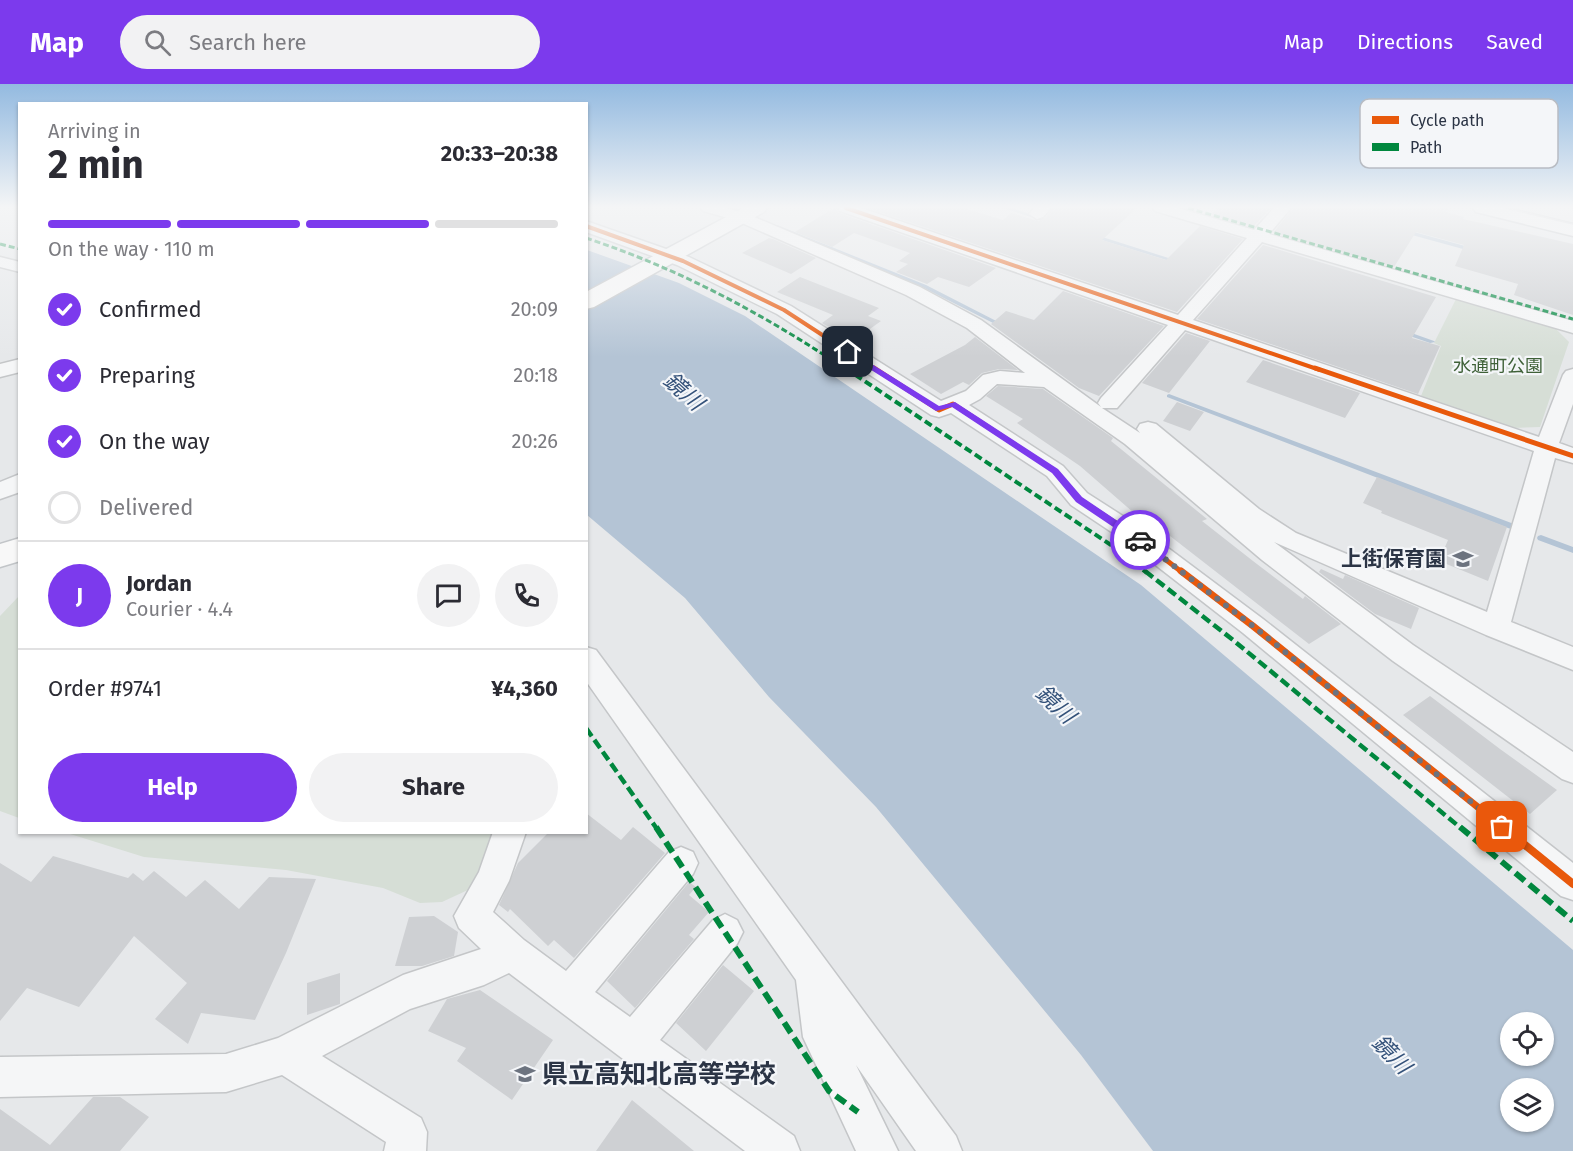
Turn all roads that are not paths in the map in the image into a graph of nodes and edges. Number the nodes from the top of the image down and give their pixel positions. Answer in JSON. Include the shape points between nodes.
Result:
{"nodes":[{"id":1,"x":665,"y":258,"type":"edge"},
{"id":2,"x":844,"y":258,"type":"edge"},
{"id":3,"x":993,"y":258,"type":"edge"},
{"id":4,"x":1238,"y":258,"type":"edge"},
{"id":5,"x":1333,"y":258,"type":"edge"},
{"id":6,"x":668,"y":259,"type":"junction"},
{"id":7,"x":0,"y":262,"type":"edge"},
{"id":8,"x":18,"y":266,"type":"edge"},
{"id":9,"x":18,"y":276,"type":"edge"},
{"id":10,"x":0,"y":280,"type":"edge"},
{"id":11,"x":588,"y":301,"type":"edge"},
{"id":12,"x":1180,"y":321,"type":"junction"},
{"id":13,"x":974,"y":324,"type":"junction"},
{"id":14,"x":1573,"y":327,"type":"edge"},
{"id":15,"x":18,"y":366,"type":"edge"},
{"id":16,"x":0,"y":371,"type":"edge"},
{"id":17,"x":1573,"y":375,"type":"edge"},
{"id":18,"x":1049,"y":381,"type":"junction"},
{"id":19,"x":1109,"y":403,"type":"junction"},
{"id":20,"x":953,"y":404,"type":"junction"},
{"id":21,"x":1547,"y":447,"type":"junction"},
{"id":22,"x":1573,"y":456,"type":"edge"},
{"id":23,"x":18,"y":484,"type":"edge"},
{"id":24,"x":0,"y":491,"type":"edge"},
{"id":25,"x":18,"y":550,"type":"edge"},
{"id":26,"x":0,"y":556,"type":"edge"},
{"id":27,"x":1496,"y":628,"type":"junction"},
{"id":28,"x":1573,"y":659,"type":"edge"},
{"id":29,"x":588,"y":661,"type":"edge"},
{"id":30,"x":1573,"y":769,"type":"edge"},
{"id":31,"x":509,"y":834,"type":"edge"},
{"id":32,"x":681,"y":863,"type":"dead end"},
{"id":33,"x":1573,"y":884,"type":"edge"},
{"id":34,"x":725,"y":932,"type":"dead end"},
{"id":35,"x":511,"y":953,"type":"junction"},
{"id":36,"x":814,"y":972,"type":"junction"},
{"id":37,"x":568,"y":996,"type":"junction"},
{"id":38,"x":633,"y":1043,"type":"junction"},
{"id":39,"x":285,"y":1056,"type":"junction"},
{"id":40,"x":0,"y":1077,"type":"edge"},
{"id":41,"x":405,"y":1151,"type":"edge"},
{"id":42,"x":779,"y":1151,"type":"edge"},
{"id":43,"x":877,"y":1151,"type":"edge"},
{"id":44,"x":941,"y":1151,"type":"edge"}],
"edges":[{"from":1,"to":6,"type":"street"},
{"from":2,"to":13,"type":"street"},
{"from":3,"to":12,"type":"street"},
{"from":4,"to":12,"type":"street"},
{"from":5,"to":14,"type":"street"},
{"from":6,"to":11,"type":"main road"},
{"from":6,"to":20,"type":"street","via":[[784,310],[939,410]]},
{"from":7,"to":8,"type":"street"},
{"from":9,"to":10,"type":"street"},
{"from":12,"to":19,"type":"street"},
{"from":12,"to":21,"type":"street"},
{"from":13,"to":18,"type":"street"},
{"from":13,"to":19,"type":"street","via":[[1010,338]]},
{"from":15,"to":16,"type":"street"},
{"from":17,"to":21,"type":"street"},
{"from":18,"to":20,"type":"street","via":[[990,379],[973,395]]},
{"from":18,"to":30,"type":"street","via":[[1133,439],[1271,554],[1403,653]]},
{"from":19,"to":27,"type":"street","via":[[1156,435],[1274,531]]},
{"from":20,"to":33,"type":"street","via":[[1055,471],[1079,500],[1131,533],[1253,626]]},
{"from":21,"to":22,"type":"street"},
{"from":21,"to":27,"type":"street"},
{"from":23,"to":24,"type":"street"},
{"from":25,"to":26,"type":"main road"},
{"from":27,"to":28,"type":"street"},
{"from":29,"to":36,"type":"street"},
{"from":31,"to":35,"type":"street","via":[[492,881],[471,916]]},
{"from":32,"to":37,"type":"street"},
{"from":34,"to":38,"type":"street"},
{"from":35,"to":37,"type":"street"},
{"from":35,"to":39,"type":"street","via":[[484,967],[403,993]]},
{"from":36,"to":43,"type":"street","via":[[822,1037]]},
{"from":36,"to":44,"type":"street"},
{"from":37,"to":38,"type":"street"},
{"from":38,"to":42,"type":"street"},
{"from":39,"to":40,"type":"street","via":[[226,1073]]},
{"from":39,"to":41,"type":"street","via":[[407,1132]]}]}
